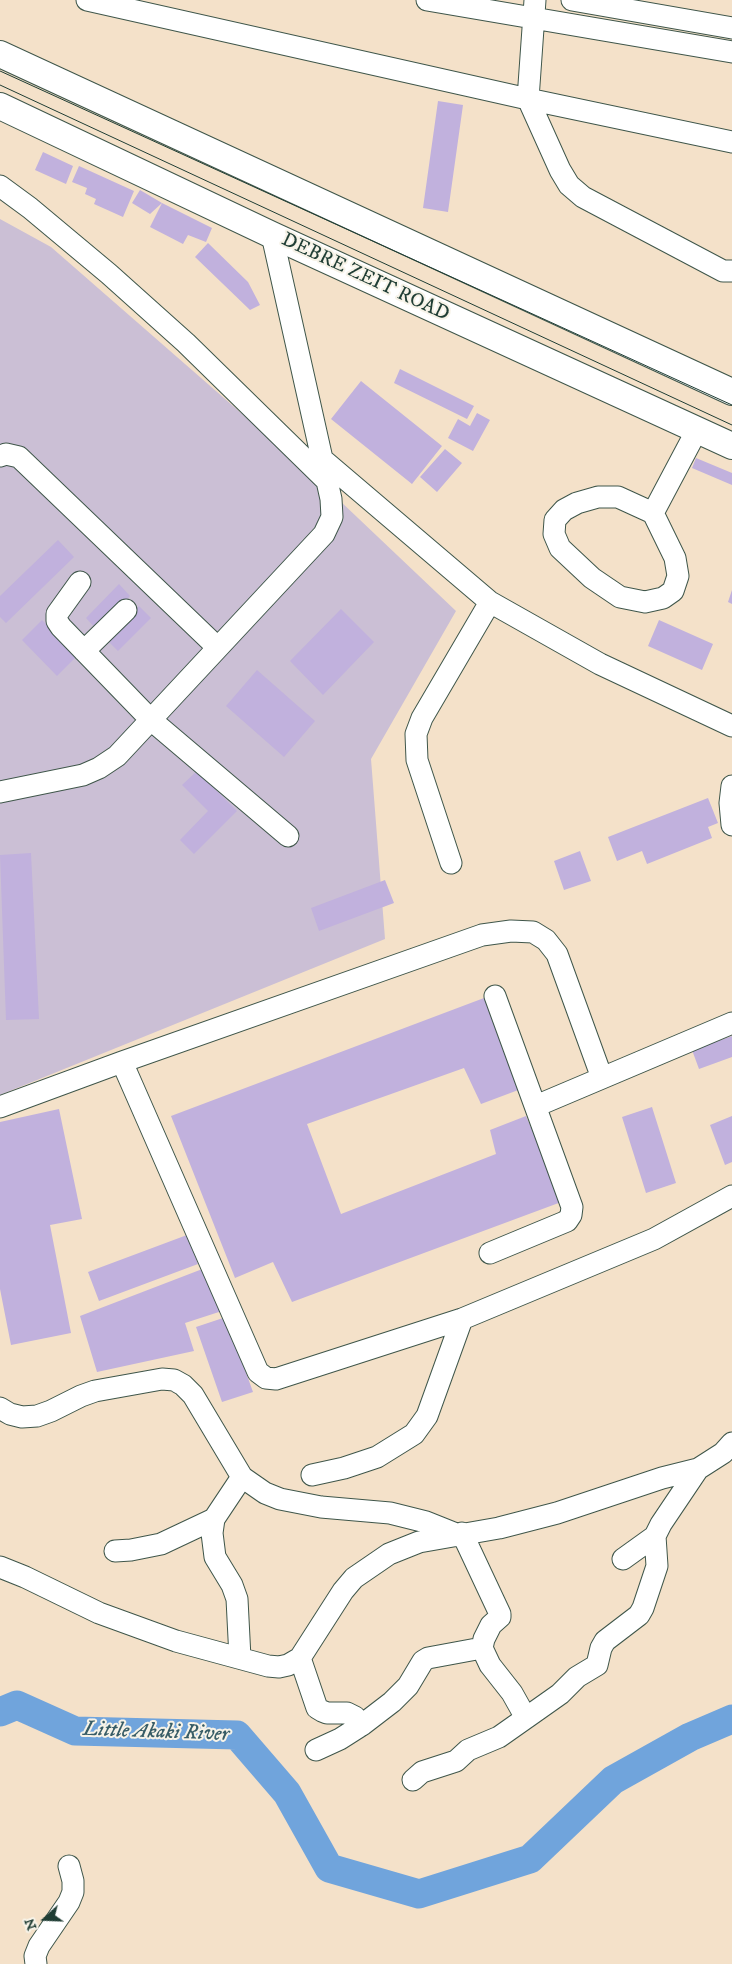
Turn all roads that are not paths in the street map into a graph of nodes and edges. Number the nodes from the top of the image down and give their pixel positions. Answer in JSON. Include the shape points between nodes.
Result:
{"nodes":[{"id":1,"x":87,"y":0,"type":"edge"},
{"id":2,"x":426,"y":0,"type":"edge"},
{"id":3,"x":572,"y":0,"type":"edge"},
{"id":4,"x":534,"y":9,"type":"edge"},
{"id":5,"x":732,"y":28,"type":"edge"},
{"id":6,"x":732,"y":52,"type":"edge"},
{"id":7,"x":0,"y":54,"type":"edge"},
{"id":8,"x":528,"y":99,"type":"junction"},
{"id":9,"x":0,"y":106,"type":"edge"},
{"id":10,"x":732,"y":142,"type":"edge"},
{"id":11,"x":0,"y":186,"type":"edge"},
{"id":12,"x":272,"y":235,"type":"junction"},
{"id":13,"x":732,"y":271,"type":"edge"},
{"id":14,"x":732,"y":392,"type":"edge"},
{"id":15,"x":697,"y":430,"type":"junction"},
{"id":16,"x":732,"y":446,"type":"edge"},
{"id":17,"x":0,"y":456,"type":"edge"},
{"id":18,"x":322,"y":459,"type":"junction"},
{"id":19,"x":326,"y":480,"type":"junction"},
{"id":20,"x":652,"y":513,"type":"junction"},
{"id":21,"x":80,"y":582,"type":"dead end"},
{"id":22,"x":490,"y":602,"type":"junction"},
{"id":23,"x":126,"y":610,"type":"dead end"},
{"id":24,"x":217,"y":647,"type":"junction"},
{"id":25,"x":84,"y":651,"type":"junction"},
{"id":26,"x":150,"y":720,"type":"junction"},
{"id":27,"x":732,"y":726,"type":"edge"},
{"id":28,"x":732,"y":786,"type":"edge"},
{"id":29,"x":0,"y":792,"type":"edge"},
{"id":30,"x":732,"y":825,"type":"edge"},
{"id":31,"x":288,"y":836,"type":"dead end"},
{"id":32,"x":451,"y":864,"type":"dead end"},
{"id":33,"x":496,"y":996,"type":"dead end"},
{"id":34,"x":732,"y":1023,"type":"edge"},
{"id":35,"x":122,"y":1062,"type":"junction"},
{"id":36,"x":602,"y":1078,"type":"junction"},
{"id":37,"x":536,"y":1106,"type":"junction"},
{"id":38,"x":0,"y":1107,"type":"edge"},
{"id":39,"x":732,"y":1196,"type":"edge"},
{"id":40,"x":490,"y":1253,"type":"dead end"},
{"id":41,"x":462,"y":1319,"type":"junction"},
{"id":42,"x":0,"y":1408,"type":"edge"},
{"id":43,"x":732,"y":1444,"type":"edge"},
{"id":44,"x":698,"y":1469,"type":"junction"},
{"id":45,"x":312,"y":1475,"type":"dead end"},
{"id":46,"x":242,"y":1477,"type":"junction"},
{"id":47,"x":214,"y":1519,"type":"junction"},
{"id":48,"x":459,"y":1534,"type":"junction"},
{"id":49,"x":655,"y":1536,"type":"junction"},
{"id":50,"x":115,"y":1551,"type":"dead end"},
{"id":51,"x":623,"y":1559,"type":"dead end"},
{"id":52,"x":0,"y":1567,"type":"edge"},
{"id":53,"x":482,"y":1648,"type":"junction"},
{"id":54,"x":240,"y":1658,"type":"junction"},
{"id":55,"x":300,"y":1658,"type":"junction"},
{"id":56,"x":526,"y":1718,"type":"junction"},
{"id":57,"x":362,"y":1725,"type":"junction"},
{"id":58,"x":316,"y":1750,"type":"dead end"},
{"id":59,"x":413,"y":1780,"type":"dead end"},
{"id":60,"x":69,"y":1866,"type":"dead end"},
{"id":61,"x":36,"y":1964,"type":"edge"}],
"edges":[{"from":1,"to":8,"type":"street"},
{"from":2,"to":4,"type":"street"},
{"from":3,"to":5,"type":"street"},
{"from":4,"to":6,"type":"street"},
{"from":4,"to":8,"type":"street"},
{"from":7,"to":14,"type":"main road"},
{"from":8,"to":10,"type":"street"},
{"from":8,"to":13,"type":"street","via":[[560,170],[582,197],[723,271]]},
{"from":9,"to":12,"type":"main road","name":"DEBRE ZEIT ROAD"},
{"from":11,"to":19,"type":"street","via":[[109,274],[186,343]]},
{"from":12,"to":15,"type":"main road","name":"DEBRE ZEIT ROAD"},
{"from":12,"to":18,"type":"street"},
{"from":15,"to":16,"type":"main road","name":"DEBRE ZEIT ROAD"},
{"from":15,"to":20,"type":"street"},
{"from":17,"to":24,"type":"street","via":[[19,457]]},
{"from":18,"to":19,"type":"street"},
{"from":18,"to":22,"type":"street"},
{"from":19,"to":24,"type":"street","via":[[332,517],[324,534]]},
{"from":20,"to":20,"type":"street","via":[[676,558],[678,576],[673,591],[663,598],[645,602],[620,597],[592,578],[560,548],[554,534],[555,520],[564,510],[598,497],[618,497]]},
{"from":21,"to":25,"type":"street","via":[[57,614],[57,621]]},
{"from":22,"to":27,"type":"street","via":[[600,664]]},
{"from":22,"to":32,"type":"street","via":[[422,718],[416,734],[417,760]]},
{"from":23,"to":25,"type":"street"},
{"from":24,"to":26,"type":"street"},
{"from":25,"to":26,"type":"street"},
{"from":26,"to":29,"type":"street","via":[[117,756],[99,768],[83,775]]},
{"from":26,"to":31,"type":"street"},
{"from":28,"to":30,"type":"street"},
{"from":33,"to":37,"type":"street"},
{"from":34,"to":36,"type":"street"},
{"from":35,"to":36,"type":"street","via":[[482,935],[511,931],[533,932],[546,940],[557,954]]},
{"from":35,"to":38,"type":"street"},
{"from":35,"to":41,"type":"street","via":[[258,1372],[266,1378],[276,1379]]},
{"from":36,"to":37,"type":"street"},
{"from":37,"to":40,"type":"street","via":[[569,1196],[571,1215],[567,1222]]},
{"from":39,"to":41,"type":"street","via":[[654,1239]]},
{"from":41,"to":45,"type":"street","via":[[427,1416],[414,1434],[378,1456]]},
{"from":42,"to":46,"type":"street","via":[[22,1417],[37,1416],[95,1391],[162,1379],[174,1380],[193,1396]]},
{"from":43,"to":44,"type":"street"},
{"from":44,"to":48,"type":"street","via":[[557,1513],[499,1528]]},
{"from":44,"to":49,"type":"street"},
{"from":46,"to":47,"type":"street"},
{"from":46,"to":48,"type":"street","via":[[280,1499],[320,1508],[390,1513]]},
{"from":47,"to":50,"type":"street","via":[[160,1544]]},
{"from":47,"to":54,"type":"street","via":[[215,1557],[237,1599]]},
{"from":48,"to":53,"type":"street","via":[[500,1614],[491,1625]]},
{"from":48,"to":55,"type":"street","via":[[419,1542],[389,1554],[354,1578]]},
{"from":49,"to":51,"type":"street"},
{"from":49,"to":56,"type":"street","via":[[657,1566],[643,1608],[606,1641],[597,1665]]},
{"from":52,"to":54,"type":"street","via":[[99,1614],[176,1641]]},
{"from":53,"to":56,"type":"street"},
{"from":53,"to":57,"type":"street","via":[[423,1661],[402,1693]]},
{"from":54,"to":55,"type":"street","via":[[278,1667]]},
{"from":55,"to":57,"type":"street","via":[[317,1708],[322,1712],[347,1713]]},
{"from":56,"to":59,"type":"street","via":[[499,1737],[468,1750],[456,1761],[422,1772]]},
{"from":57,"to":58,"type":"street"},
{"from":60,"to":61,"type":"street","via":[[73,1892],[39,1946]]}]}
